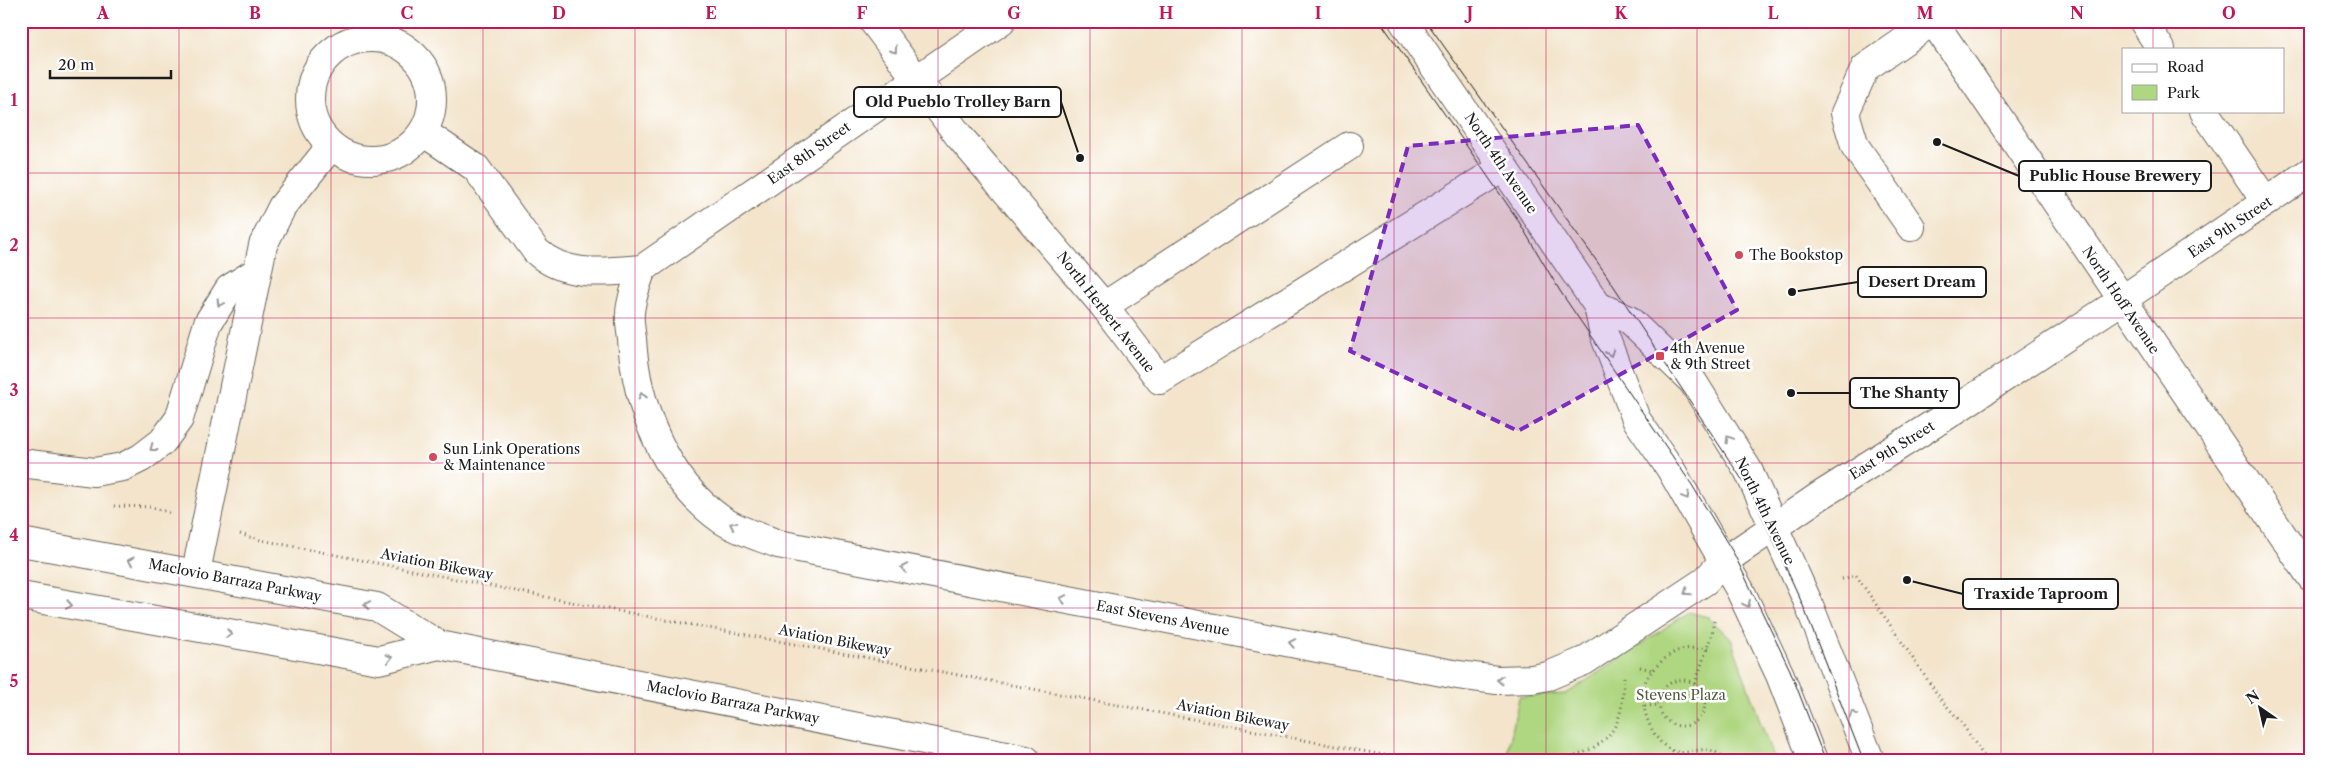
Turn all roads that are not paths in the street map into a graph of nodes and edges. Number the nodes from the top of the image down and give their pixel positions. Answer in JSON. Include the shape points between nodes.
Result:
{"nodes":[{"id":1,"x":873,"y":21,"type":"edge"},
{"id":2,"x":1000,"y":21,"type":"edge"},
{"id":3,"x":1403,"y":21,"type":"edge"},
{"id":4,"x":1933,"y":21,"type":"edge"},
{"id":5,"x":2143,"y":21,"type":"edge"},
{"id":6,"x":356,"y":30,"type":"edge"},
{"id":7,"x":2160,"y":48,"type":"edge"},
{"id":8,"x":916,"y":80,"type":"junction"},
{"id":9,"x":2205,"y":112,"type":"edge"},
{"id":10,"x":423,"y":132,"type":"junction"},
{"id":11,"x":331,"y":146,"type":"junction"},
{"id":12,"x":1349,"y":146,"type":"dead end"},
{"id":13,"x":1504,"y":167,"type":"junction"},
{"id":14,"x":2311,"y":171,"type":"edge"},
{"id":15,"x":2266,"y":202,"type":"junction"},
{"id":16,"x":1911,"y":227,"type":"dead end"},
{"id":17,"x":642,"y":268,"type":"junction"},
{"id":18,"x":256,"y":272,"type":"junction"},
{"id":19,"x":2122,"y":301,"type":"junction"},
{"id":20,"x":1104,"y":306,"type":"junction"},
{"id":21,"x":1598,"y":306,"type":"junction"},
{"id":22,"x":21,"y":464,"type":"edge"},
{"id":23,"x":1775,"y":528,"type":"junction"},
{"id":24,"x":21,"y":542,"type":"edge"},
{"id":25,"x":1724,"y":561,"type":"junction"},
{"id":26,"x":196,"y":572,"type":"junction"},
{"id":27,"x":2311,"y":577,"type":"edge"},
{"id":28,"x":21,"y":596,"type":"edge"},
{"id":29,"x":439,"y":645,"type":"junction"},
{"id":30,"x":1548,"y":676,"type":"joint"},
{"id":31,"x":1026,"y":760,"type":"edge"},
{"id":32,"x":1813,"y":760,"type":"edge"},
{"id":33,"x":1870,"y":760,"type":"edge"}],
"edges":[{"from":1,"to":8,"type":"street","name":"North Herbert Avenue","one_way":true},
{"from":2,"to":8,"type":"street","name":"East 8th Street"},
{"from":3,"to":13,"type":"street","name":"North 4th Avenue"},
{"from":4,"to":16,"type":"street","via":[[1865,68],[1846,113],[1855,146]]},
{"from":4,"to":19,"type":"street","name":"North Hoff Avenue"},
{"from":5,"to":7,"type":"street"},
{"from":6,"to":10,"type":"street","via":[[398,43],[415,55],[427,73],[433,92],[431,114]]},
{"from":6,"to":11,"type":"street","via":[[314,74],[310,93],[311,113],[318,131]]},
{"from":8,"to":17,"type":"street","name":"East 8th Street"},
{"from":8,"to":20,"type":"street","name":"North Herbert Avenue","via":[[959,136]]},
{"from":9,"to":15,"type":"street"},
{"from":10,"to":11,"type":"street","via":[[408,148],[390,158],[369,161],[348,157]]},
{"from":10,"to":17,"type":"street","via":[[476,168],[545,260],[583,271]]},
{"from":11,"to":18,"type":"street","via":[[282,207],[263,245]]},
{"from":12,"to":20,"type":"street"},
{"from":13,"to":20,"type":"street","name":"North Herbert Avenue","via":[[1160,380]]},
{"from":13,"to":21,"type":"street","name":"North 4th Avenue"},
{"from":14,"to":15,"type":"street","name":"East 9th Street"},
{"from":15,"to":19,"type":"street","name":"East 9th Street"},
{"from":30,"to":17,"type":"street","name":"East Stevens Avenue","one_way":true,"via":[[1497,680],[1458,674],[778,544],[723,520],[677,475],[660,447],[644,404],[634,364],[630,313]]},
{"from":18,"to":22,"type":"street","one_way":true,"via":[[229,289],[208,323],[180,419],[162,442],[123,467],[94,472]]},
{"from":18,"to":26,"type":"street"},
{"from":19,"to":23,"type":"street","name":"East 9th Street"},
{"from":19,"to":27,"type":"street","name":"North Hoff Avenue"},
{"from":23,"to":21,"type":"street","name":"North 4th Avenue","one_way":true,"via":[[1748,470],[1693,382],[1628,320]]},
{"from":21,"to":25,"type":"street","name":"North 4th Avenue","one_way":true,"via":[[1604,334],[1636,419],[1670,468]]},
{"from":23,"to":25,"type":"street","name":"East 9th Street"},
{"from":33,"to":23,"type":"street","name":"North 4th Avenue","one_way":true,"via":[[1826,645]]},
{"from":26,"to":24,"type":"street","name":"Maclovio Barraza Parkway","one_way":true},
{"from":25,"to":30,"type":"street","name":"East 9th Street","one_way":true,"via":[[1705,581],[1584,661]]},
{"from":25,"to":32,"type":"street","name":"North 4th Avenue","one_way":true,"via":[[1780,675]]},
{"from":29,"to":26,"type":"street","name":"Maclovio Barraza Parkway","one_way":true,"via":[[377,607]]},
{"from":28,"to":29,"type":"street","name":"Maclovio Barraza Parkway","one_way":true,"via":[[379,660]]},
{"from":29,"to":31,"type":"street","name":"Maclovio Barraza Parkway"}]}
